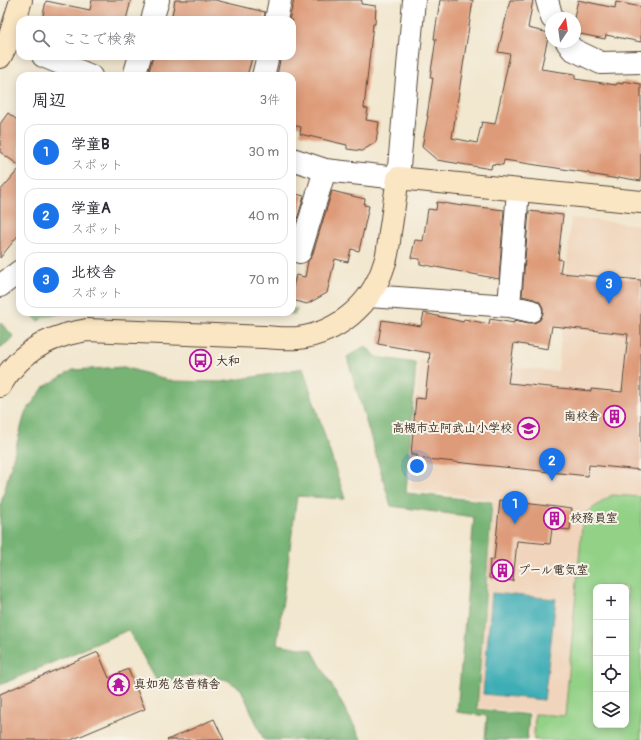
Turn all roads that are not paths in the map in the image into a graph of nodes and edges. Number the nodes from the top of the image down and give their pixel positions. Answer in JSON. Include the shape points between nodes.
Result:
{"nodes":[{"id":1,"x":20,"y":0,"type":"edge"},
{"id":2,"x":158,"y":0,"type":"edge"},
{"id":3,"x":280,"y":0,"type":"edge"},
{"id":4,"x":414,"y":0,"type":"edge"},
{"id":5,"x":547,"y":0,"type":"edge"},
{"id":6,"x":550,"y":12,"type":"edge"},
{"id":7,"x":153,"y":16,"type":"edge"},
{"id":8,"x":277,"y":16,"type":"edge"},
{"id":9,"x":7,"y":46,"type":"edge"},
{"id":10,"x":572,"y":48,"type":"edge"},
{"id":11,"x":53,"y":60,"type":"edge"},
{"id":12,"x":139,"y":60,"type":"edge"},
{"id":13,"x":267,"y":60,"type":"edge"},
{"id":14,"x":641,"y":62,"type":"edge"},
{"id":15,"x":81,"y":72,"type":"edge"},
{"id":16,"x":135,"y":72,"type":"edge"},
{"id":17,"x":264,"y":72,"type":"edge"},
{"id":18,"x":296,"y":160,"type":"edge"},
{"id":19,"x":325,"y":170,"type":"junction"},
{"id":20,"x":398,"y":178,"type":"junction"},
{"id":21,"x":518,"y":190,"type":"junction"},
{"id":22,"x":641,"y":202,"type":"edge"},
{"id":23,"x":300,"y":252,"type":"dead end"},
{"id":24,"x":16,"y":274,"type":"edge"},
{"id":25,"x":0,"y":286,"type":"edge"},
{"id":26,"x":369,"y":296,"type":"junction"},
{"id":27,"x":509,"y":306,"type":"junction"},
{"id":28,"x":531,"y":310,"type":"dead end"},
{"id":29,"x":0,"y":386,"type":"edge"}],
"edges":[{"from":1,"to":9,"type":"street"},
{"from":2,"to":7,"type":"street"},
{"from":3,"to":8,"type":"street"},
{"from":4,"to":20,"type":"street"},
{"from":5,"to":6,"type":"street"},
{"from":10,"to":14,"type":"street","via":[[601,63]]},
{"from":11,"to":15,"type":"street"},
{"from":12,"to":16,"type":"street"},
{"from":13,"to":17,"type":"street"},
{"from":18,"to":19,"type":"street"},
{"from":19,"to":20,"type":"street"},
{"from":19,"to":23,"type":"street"},
{"from":20,"to":21,"type":"street"},
{"from":20,"to":26,"type":"street","via":[[388,249],[378,281]]},
{"from":21,"to":22,"type":"street"},
{"from":21,"to":27,"type":"street"},
{"from":24,"to":25,"type":"street"},
{"from":26,"to":27,"type":"street"},
{"from":26,"to":29,"type":"street","via":[[345,320],[330,328],[298,338],[86,330],[62,336],[37,347],[7,374]]},
{"from":27,"to":28,"type":"street"}]}
